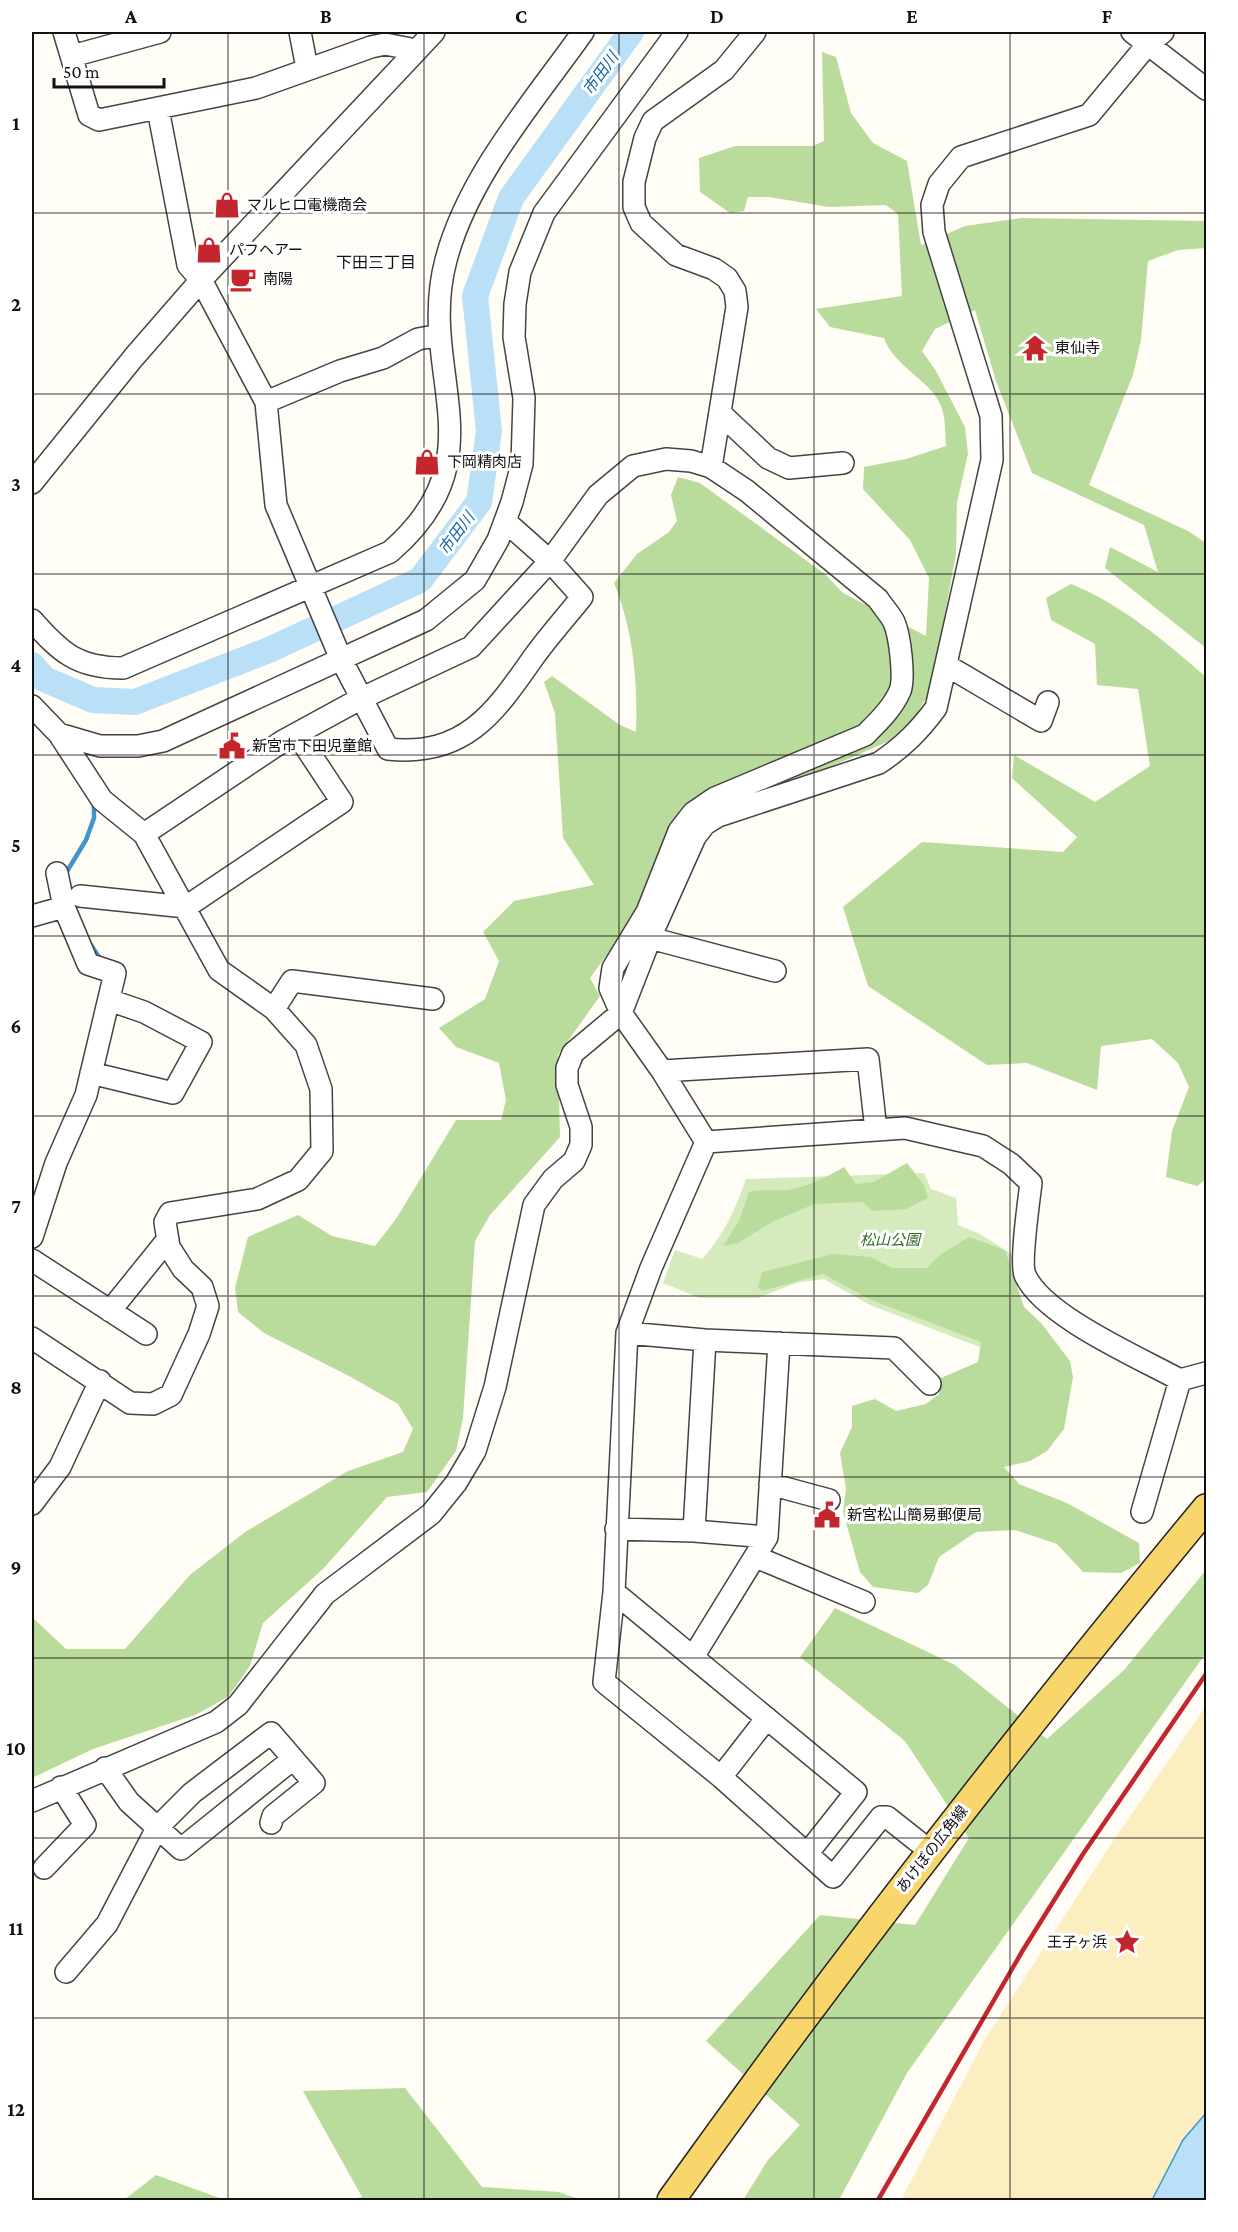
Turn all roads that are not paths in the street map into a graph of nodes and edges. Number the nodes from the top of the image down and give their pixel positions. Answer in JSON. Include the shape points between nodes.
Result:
{"nodes":[{"id":1,"x":64,"y":32,"type":"edge"},
{"id":2,"x":160,"y":32,"type":"edge"},
{"id":3,"x":300,"y":32,"type":"edge"},
{"id":4,"x":434,"y":32,"type":"edge"},
{"id":5,"x":583,"y":32,"type":"edge"},
{"id":6,"x":677,"y":32,"type":"edge"},
{"id":7,"x":755,"y":32,"type":"edge"},
{"id":8,"x":1148,"y":36,"type":"edge"},
{"id":9,"x":416,"y":50,"type":"junction"},
{"id":10,"x":72,"y":56,"type":"junction"},
{"id":11,"x":307,"y":68,"type":"junction"},
{"id":12,"x":1206,"y":89,"type":"edge"},
{"id":13,"x":158,"y":109,"type":"junction"},
{"id":14,"x":201,"y":280,"type":"junction"},
{"id":15,"x":440,"y":335,"type":"junction"},
{"id":16,"x":266,"y":402,"type":"junction"},
{"id":17,"x":720,"y":413,"type":"junction"},
{"id":18,"x":843,"y":463,"type":"dead end"},
{"id":19,"x":711,"y":467,"type":"junction"},
{"id":20,"x":32,"y":483,"type":"edge"},
{"id":21,"x":505,"y":521,"type":"junction"},
{"id":22,"x":550,"y":561,"type":"junction"},
{"id":23,"x":310,"y":587,"type":"junction"},
{"id":24,"x":32,"y":620,"type":"edge"},
{"id":25,"x":341,"y":659,"type":"junction"},
{"id":26,"x":946,"y":665,"type":"junction"},
{"id":27,"x":360,"y":699,"type":"junction"},
{"id":28,"x":1048,"y":702,"type":"dead end"},
{"id":29,"x":32,"y":706,"type":"edge"},
{"id":30,"x":59,"y":734,"type":"junction"},
{"id":31,"x":297,"y":734,"type":"junction"},
{"id":32,"x":144,"y":834,"type":"junction"},
{"id":33,"x":57,"y":873,"type":"dead end"},
{"id":34,"x":72,"y":901,"type":"junction"},
{"id":35,"x":186,"y":907,"type":"junction"},
{"id":36,"x":32,"y":916,"type":"edge"},
{"id":37,"x":650,"y":938,"type":"junction"},
{"id":38,"x":775,"y":971,"type":"dead end"},
{"id":39,"x":433,"y":999,"type":"dead end"},
{"id":40,"x":109,"y":1000,"type":"junction"},
{"id":41,"x":274,"y":1009,"type":"junction"},
{"id":42,"x":621,"y":1013,"type":"junction"},
{"id":43,"x":662,"y":1071,"type":"junction"},
{"id":44,"x":91,"y":1073,"type":"junction"},
{"id":45,"x":876,"y":1130,"type":"junction"},
{"id":46,"x":706,"y":1142,"type":"junction"},
{"id":47,"x":32,"y":1237,"type":"edge"},
{"id":48,"x":168,"y":1239,"type":"junction"},
{"id":49,"x":32,"y":1260,"type":"edge"},
{"id":50,"x":110,"y":1311,"type":"junction"},
{"id":51,"x":627,"y":1333,"type":"junction"},
{"id":52,"x":146,"y":1334,"type":"dead end"},
{"id":53,"x":32,"y":1338,"type":"edge"},
{"id":54,"x":705,"y":1340,"type":"junction"},
{"id":55,"x":779,"y":1343,"type":"junction"},
{"id":56,"x":1206,"y":1373,"type":"edge"},
{"id":57,"x":1180,"y":1380,"type":"junction"},
{"id":58,"x":100,"y":1381,"type":"junction"},
{"id":59,"x":930,"y":1384,"type":"dead end"},
{"id":60,"x":770,"y":1484,"type":"junction"},
{"id":61,"x":829,"y":1500,"type":"dead end"},
{"id":62,"x":32,"y":1504,"type":"edge"},
{"id":63,"x":1206,"y":1508,"type":"edge"},
{"id":64,"x":1142,"y":1512,"type":"dead end"},
{"id":65,"x":616,"y":1528,"type":"junction"},
{"id":66,"x":693,"y":1531,"type":"junction"},
{"id":67,"x":767,"y":1537,"type":"junction"},
{"id":68,"x":756,"y":1557,"type":"junction"},
{"id":69,"x":614,"y":1592,"type":"junction"},
{"id":70,"x":864,"y":1602,"type":"dead end"},
{"id":71,"x":693,"y":1657,"type":"junction"},
{"id":72,"x":767,"y":1718,"type":"junction"},
{"id":73,"x":293,"y":1759,"type":"junction"},
{"id":74,"x":105,"y":1768,"type":"junction"},
{"id":75,"x":721,"y":1777,"type":"junction"},
{"id":76,"x":61,"y":1787,"type":"junction"},
{"id":77,"x":32,"y":1801,"type":"edge"},
{"id":78,"x":271,"y":1823,"type":"dead end"},
{"id":79,"x":157,"y":1828,"type":"junction"},
{"id":80,"x":930,"y":1851,"type":"junction"},
{"id":81,"x":807,"y":1854,"type":"junction"},
{"id":82,"x":44,"y":1868,"type":"dead end"},
{"id":83,"x":66,"y":1972,"type":"dead end"},
{"id":84,"x":671,"y":2200,"type":"edge"}],
"edges":[{"from":1,"to":10,"type":"street"},
{"from":2,"to":10,"type":"street"},
{"from":3,"to":11,"type":"street"},
{"from":4,"to":9,"type":"street"},
{"from":5,"to":15,"type":"street","via":[[479,182],[462,215],[446,260],[440,292]]},
{"from":6,"to":21,"type":"street","via":[[544,213],[520,272],[514,337],[524,398],[524,432],[522,464]]},
{"from":7,"to":17,"type":"street","via":[[724,70],[653,121],[634,182],[634,207],[641,223],[676,255],[727,278],[735,291],[737,307]]},
{"from":8,"to":12,"type":"street"},
{"from":8,"to":26,"type":"street","via":[[1089,115],[961,157],[939,184],[932,205],[940,258],[991,416],[992,439],[992,460]]},
{"from":9,"to":11,"type":"street","via":[[385,44]]},
{"from":9,"to":14,"type":"street"},
{"from":10,"to":13,"type":"street","via":[[89,115],[99,120]]},
{"from":11,"to":13,"type":"street","via":[[256,88]]},
{"from":13,"to":14,"type":"street","via":[[188,264]]},
{"from":14,"to":16,"type":"street"},
{"from":14,"to":20,"type":"street"},
{"from":15,"to":16,"type":"street","via":[[418,339],[383,358]]},
{"from":15,"to":23,"type":"street","via":[[451,434],[446,467],[430,510],[390,552]]},
{"from":16,"to":23,"type":"street","via":[[276,505]]},
{"from":17,"to":18,"type":"street","via":[[768,458],[789,468]]},
{"from":17,"to":19,"type":"street"},
{"from":19,"to":22,"type":"street","via":[[666,459],[633,466],[598,495]]},
{"from":19,"to":42,"type":"street","via":[[747,491],[878,599],[894,623],[900,645],[901,690],[865,735],[714,798],[693,813],[679,831],[647,912],[613,968],[610,988]]},
{"from":21,"to":22,"type":"street"},
{"from":21,"to":25,"type":"street","via":[[475,580],[454,600],[426,620]]},
{"from":22,"to":27,"type":"street","via":[[471,647]]},
{"from":22,"to":27,"type":"street","via":[[582,597],[504,701],[480,725],[442,745],[414,752],[388,750]]},
{"from":23,"to":24,"type":"street","via":[[123,668],[95,668],[56,648]]},
{"from":23,"to":25,"type":"street"},
{"from":25,"to":27,"type":"street"},
{"from":25,"to":30,"type":"street","via":[[163,741],[138,746],[100,746]]},
{"from":26,"to":28,"type":"street","via":[[1041,721]]},
{"from":26,"to":37,"type":"street","via":[[936,708],[918,733],[879,763],[718,816],[705,824],[695,837]]},
{"from":27,"to":31,"type":"street"},
{"from":29,"to":30,"type":"street"},
{"from":30,"to":32,"type":"street","via":[[102,800]]},
{"from":31,"to":32,"type":"street"},
{"from":31,"to":35,"type":"street","via":[[342,802]]},
{"from":32,"to":35,"type":"street"},
{"from":33,"to":34,"type":"street"},
{"from":34,"to":35,"type":"street"},
{"from":34,"to":36,"type":"street"},
{"from":34,"to":40,"type":"street","via":[[88,964],[115,973]]},
{"from":35,"to":41,"type":"street","via":[[219,970]]},
{"from":37,"to":38,"type":"street"},
{"from":37,"to":42,"type":"street"},
{"from":39,"to":41,"type":"street","via":[[292,981]]},
{"from":40,"to":44,"type":"street"},
{"from":40,"to":44,"type":"street","via":[[144,1012],[201,1042],[173,1093]]},
{"from":41,"to":48,"type":"street","via":[[306,1045],[321,1089],[322,1151],[298,1180],[257,1199],[170,1213],[165,1222]]},
{"from":42,"to":43,"type":"street"},
{"from":42,"to":74,"type":"street","via":[[573,1053],[567,1068],[567,1085],[581,1127],[581,1145],[574,1161],[553,1179],[534,1205],[495,1387],[475,1451],[456,1483],[431,1514],[325,1594],[238,1705],[216,1722]]},
{"from":43,"to":45,"type":"street","via":[[868,1059]]},
{"from":43,"to":46,"type":"street"},
{"from":44,"to":47,"type":"street"},
{"from":45,"to":46,"type":"street"},
{"from":45,"to":57,"type":"street","via":[[905,1128],[983,1146],[1011,1164],[1031,1183],[1024,1273],[1038,1295],[1062,1315]]},
{"from":46,"to":51,"type":"street"},
{"from":48,"to":50,"type":"street"},
{"from":48,"to":58,"type":"street","via":[[183,1269],[202,1287],[208,1306],[171,1395],[153,1404],[130,1403]]},
{"from":49,"to":50,"type":"street"},
{"from":50,"to":52,"type":"street"},
{"from":51,"to":54,"type":"street"},
{"from":51,"to":65,"type":"street"},
{"from":53,"to":58,"type":"street"},
{"from":54,"to":55,"type":"street"},
{"from":54,"to":66,"type":"street"},
{"from":55,"to":59,"type":"street","via":[[894,1348]]},
{"from":55,"to":60,"type":"street"},
{"from":56,"to":57,"type":"street"},
{"from":57,"to":64,"type":"street"},
{"from":58,"to":62,"type":"street","via":[[60,1467]]},
{"from":60,"to":61,"type":"street"},
{"from":60,"to":67,"type":"street"},
{"from":63,"to":80,"type":"main road","name":"あけぼの広角線"},
{"from":65,"to":66,"type":"street"},
{"from":65,"to":69,"type":"street"},
{"from":66,"to":67,"type":"street"},
{"from":67,"to":68,"type":"street"},
{"from":68,"to":70,"type":"street"},
{"from":68,"to":71,"type":"street"},
{"from":69,"to":71,"type":"street"},
{"from":69,"to":75,"type":"street","via":[[604,1682]]},
{"from":71,"to":72,"type":"street"},
{"from":72,"to":75,"type":"street"},
{"from":72,"to":81,"type":"street","via":[[856,1792]]},
{"from":73,"to":78,"type":"street","via":[[314,1783],[273,1816]]},
{"from":73,"to":79,"type":"street","via":[[181,1849]]},
{"from":73,"to":79,"type":"street","via":[[271,1733],[192,1793]]},
{"from":74,"to":76,"type":"street"},
{"from":74,"to":79,"type":"street","via":[[129,1802]]},
{"from":75,"to":81,"type":"street"},
{"from":76,"to":77,"type":"street"},
{"from":76,"to":82,"type":"street","via":[[86,1825]]},
{"from":79,"to":83,"type":"street","via":[[107,1924]]},
{"from":80,"to":81,"type":"street","via":[[887,1816],[873,1824],[833,1877]]},
{"from":80,"to":84,"type":"main road","name":"あけぼの広角線"}]}
